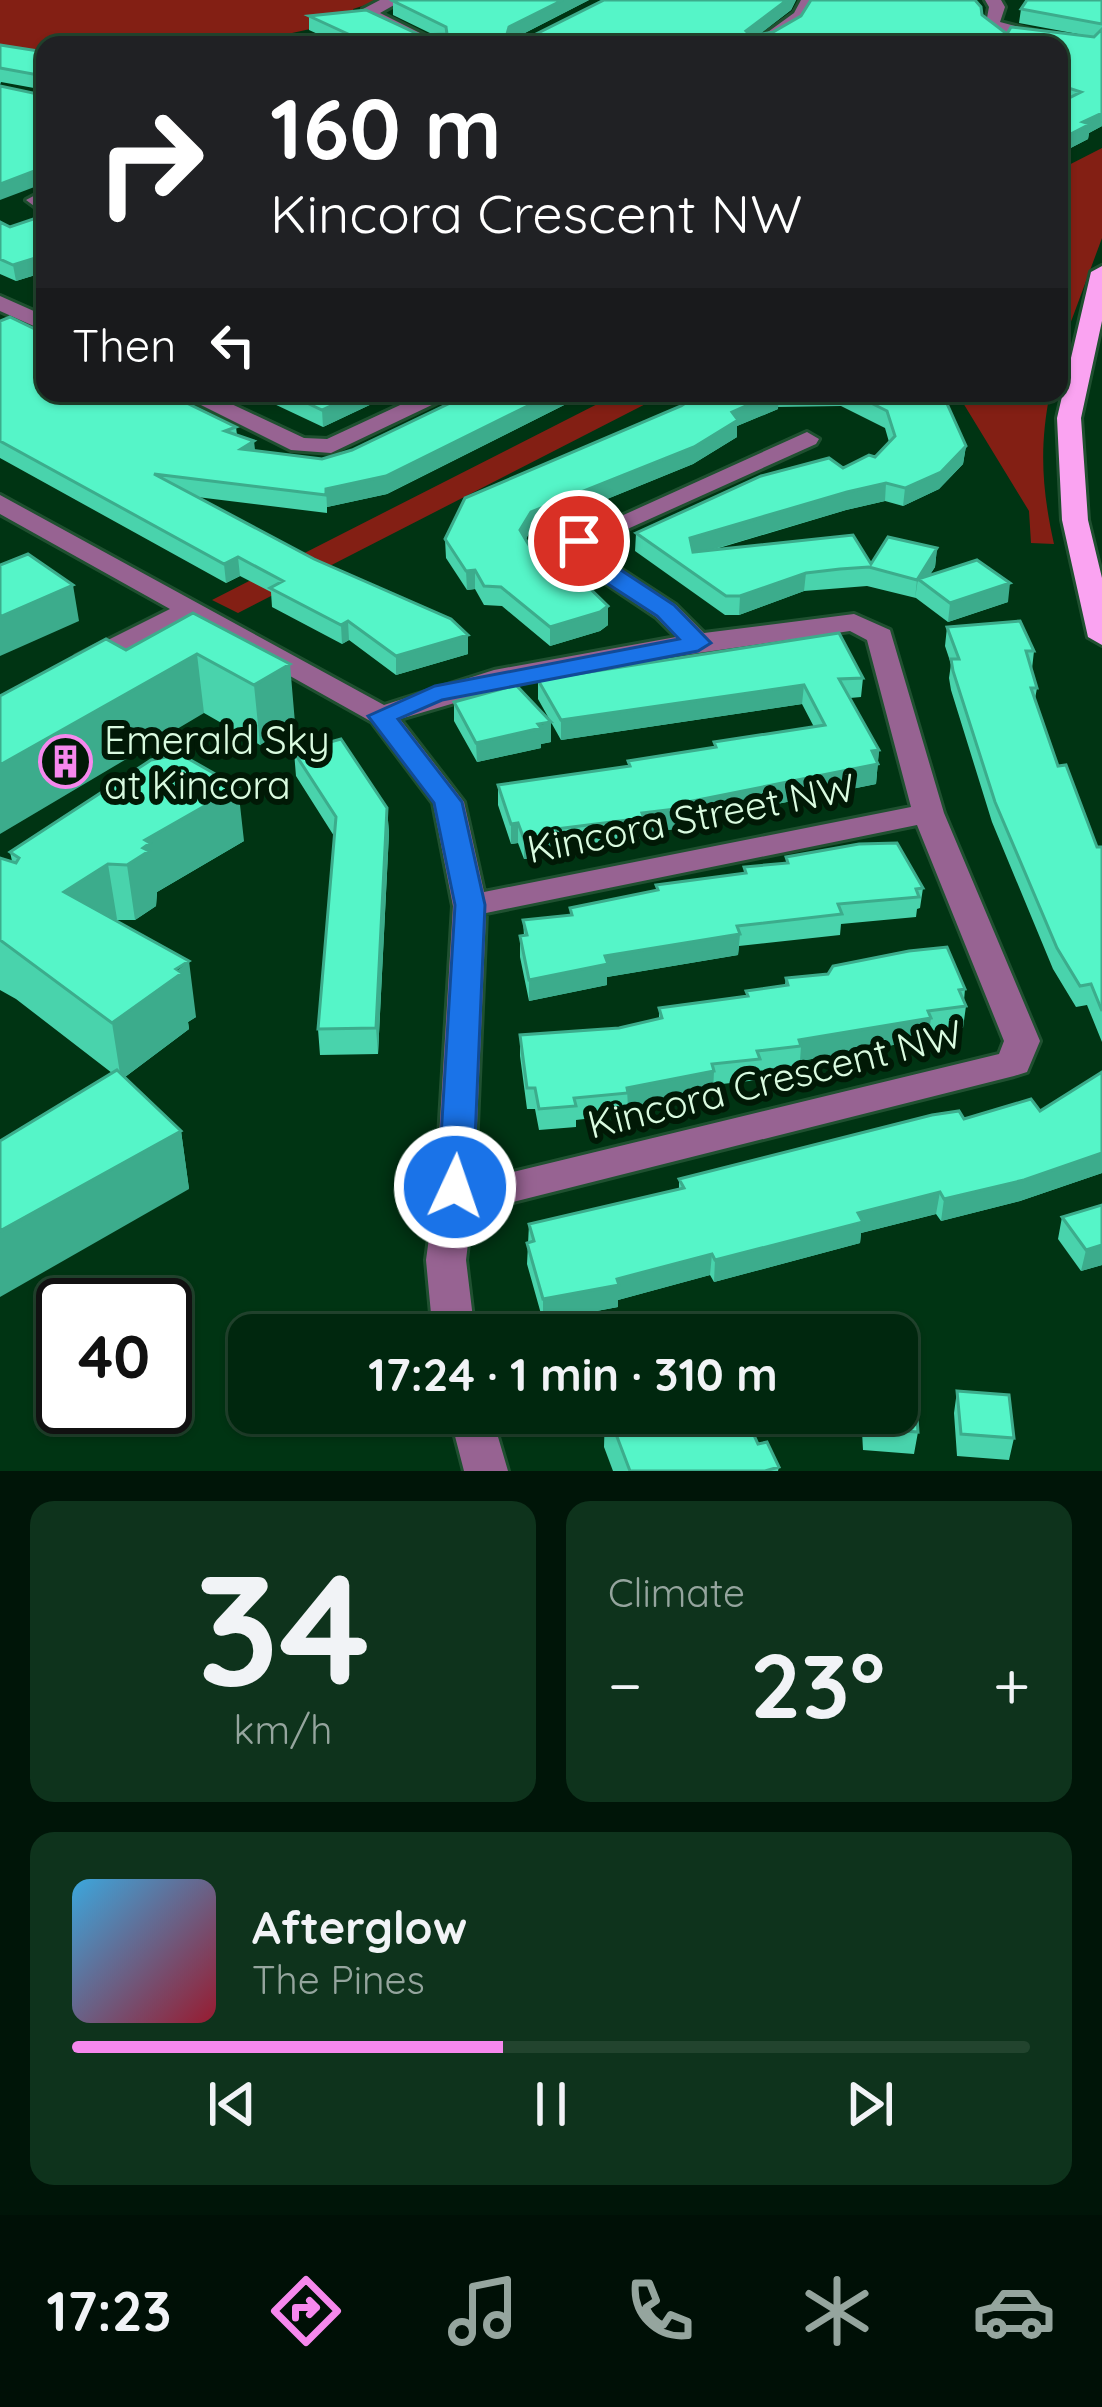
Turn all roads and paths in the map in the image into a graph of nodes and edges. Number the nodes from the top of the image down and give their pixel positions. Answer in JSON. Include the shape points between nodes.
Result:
{"nodes":[{"id":1,"x":395,"y":0,"type":"edge"},
{"id":2,"x":809,"y":0,"type":"edge"},
{"id":3,"x":994,"y":0,"type":"edge"},
{"id":4,"x":416,"y":36,"type":"edge"},
{"id":5,"x":771,"y":36,"type":"edge"},
{"id":6,"x":1049,"y":36,"type":"edge"},
{"id":7,"x":1102,"y":272,"type":"edge"},
{"id":8,"x":5,"y":309,"type":"edge"},
{"id":9,"x":36,"y":321,"type":"edge"},
{"id":10,"x":1089,"y":325,"type":"junction"},
{"id":11,"x":1102,"y":382,"type":"edge"},
{"id":12,"x":208,"y":402,"type":"edge"},
{"id":13,"x":426,"y":402,"type":"edge"},
{"id":14,"x":807,"y":439,"type":"dead end"},
{"id":15,"x":0,"y":503,"type":"edge"},
{"id":16,"x":1096,"y":594,"type":"edge"},
{"id":17,"x":188,"y":611,"type":"junction"},
{"id":18,"x":1102,"y":637,"type":"edge"},
{"id":19,"x":698,"y":643,"type":"junction"},
{"id":20,"x":58,"y":676,"type":"edge"},
{"id":21,"x":382,"y":716,"type":"junction"},
{"id":22,"x":928,"y":812,"type":"junction"},
{"id":23,"x":470,"y":905,"type":"junction"},
{"id":24,"x":455,"y":1187,"type":"junction"},
{"id":25,"x":452,"y":1314,"type":"edge"},
{"id":26,"x":476,"y":1434,"type":"edge"},
{"id":27,"x":486,"y":1471,"type":"edge"}],
"edges":[{"from":1,"to":4,"type":"street","via":[[371,9],[373,16]]},
{"from":2,"to":5,"type":"street","via":[[801,16]]},
{"from":3,"to":6,"type":"street","via":[[991,25]]},
{"from":7,"to":10,"type":"main road"},
{"from":8,"to":9,"type":"street"},
{"from":10,"to":11,"type":"main road"},
{"from":10,"to":16,"type":"main road","via":[[1069,418],[1075,520]]},
{"from":12,"to":13,"type":"street","via":[[300,445],[332,446]]},
{"from":14,"to":19,"type":"street","via":[[579,541],[580,554],[665,610]]},
{"from":15,"to":17,"type":"street"},
{"from":16,"to":18,"type":"main road"},
{"from":17,"to":20,"type":"street"},
{"from":17,"to":21,"type":"street"},
{"from":19,"to":21,"type":"street","name":"Kincora Crescent NW","via":[[435,694]]},
{"from":19,"to":22,"type":"street","name":"Kincora Crescent NW","via":[[854,622],[880,636]]},
{"from":21,"to":23,"type":"street","via":[[448,802]]},
{"from":22,"to":23,"type":"street","name":"Kincora Street NW"},
{"from":22,"to":24,"type":"street","name":"Kincora Crescent NW","via":[[1022,1041],[1014,1063],[513,1187]]},
{"from":23,"to":24,"type":"street"},
{"from":24,"to":25,"type":"street","via":[[446,1259]]},
{"from":26,"to":27,"type":"street"}]}
